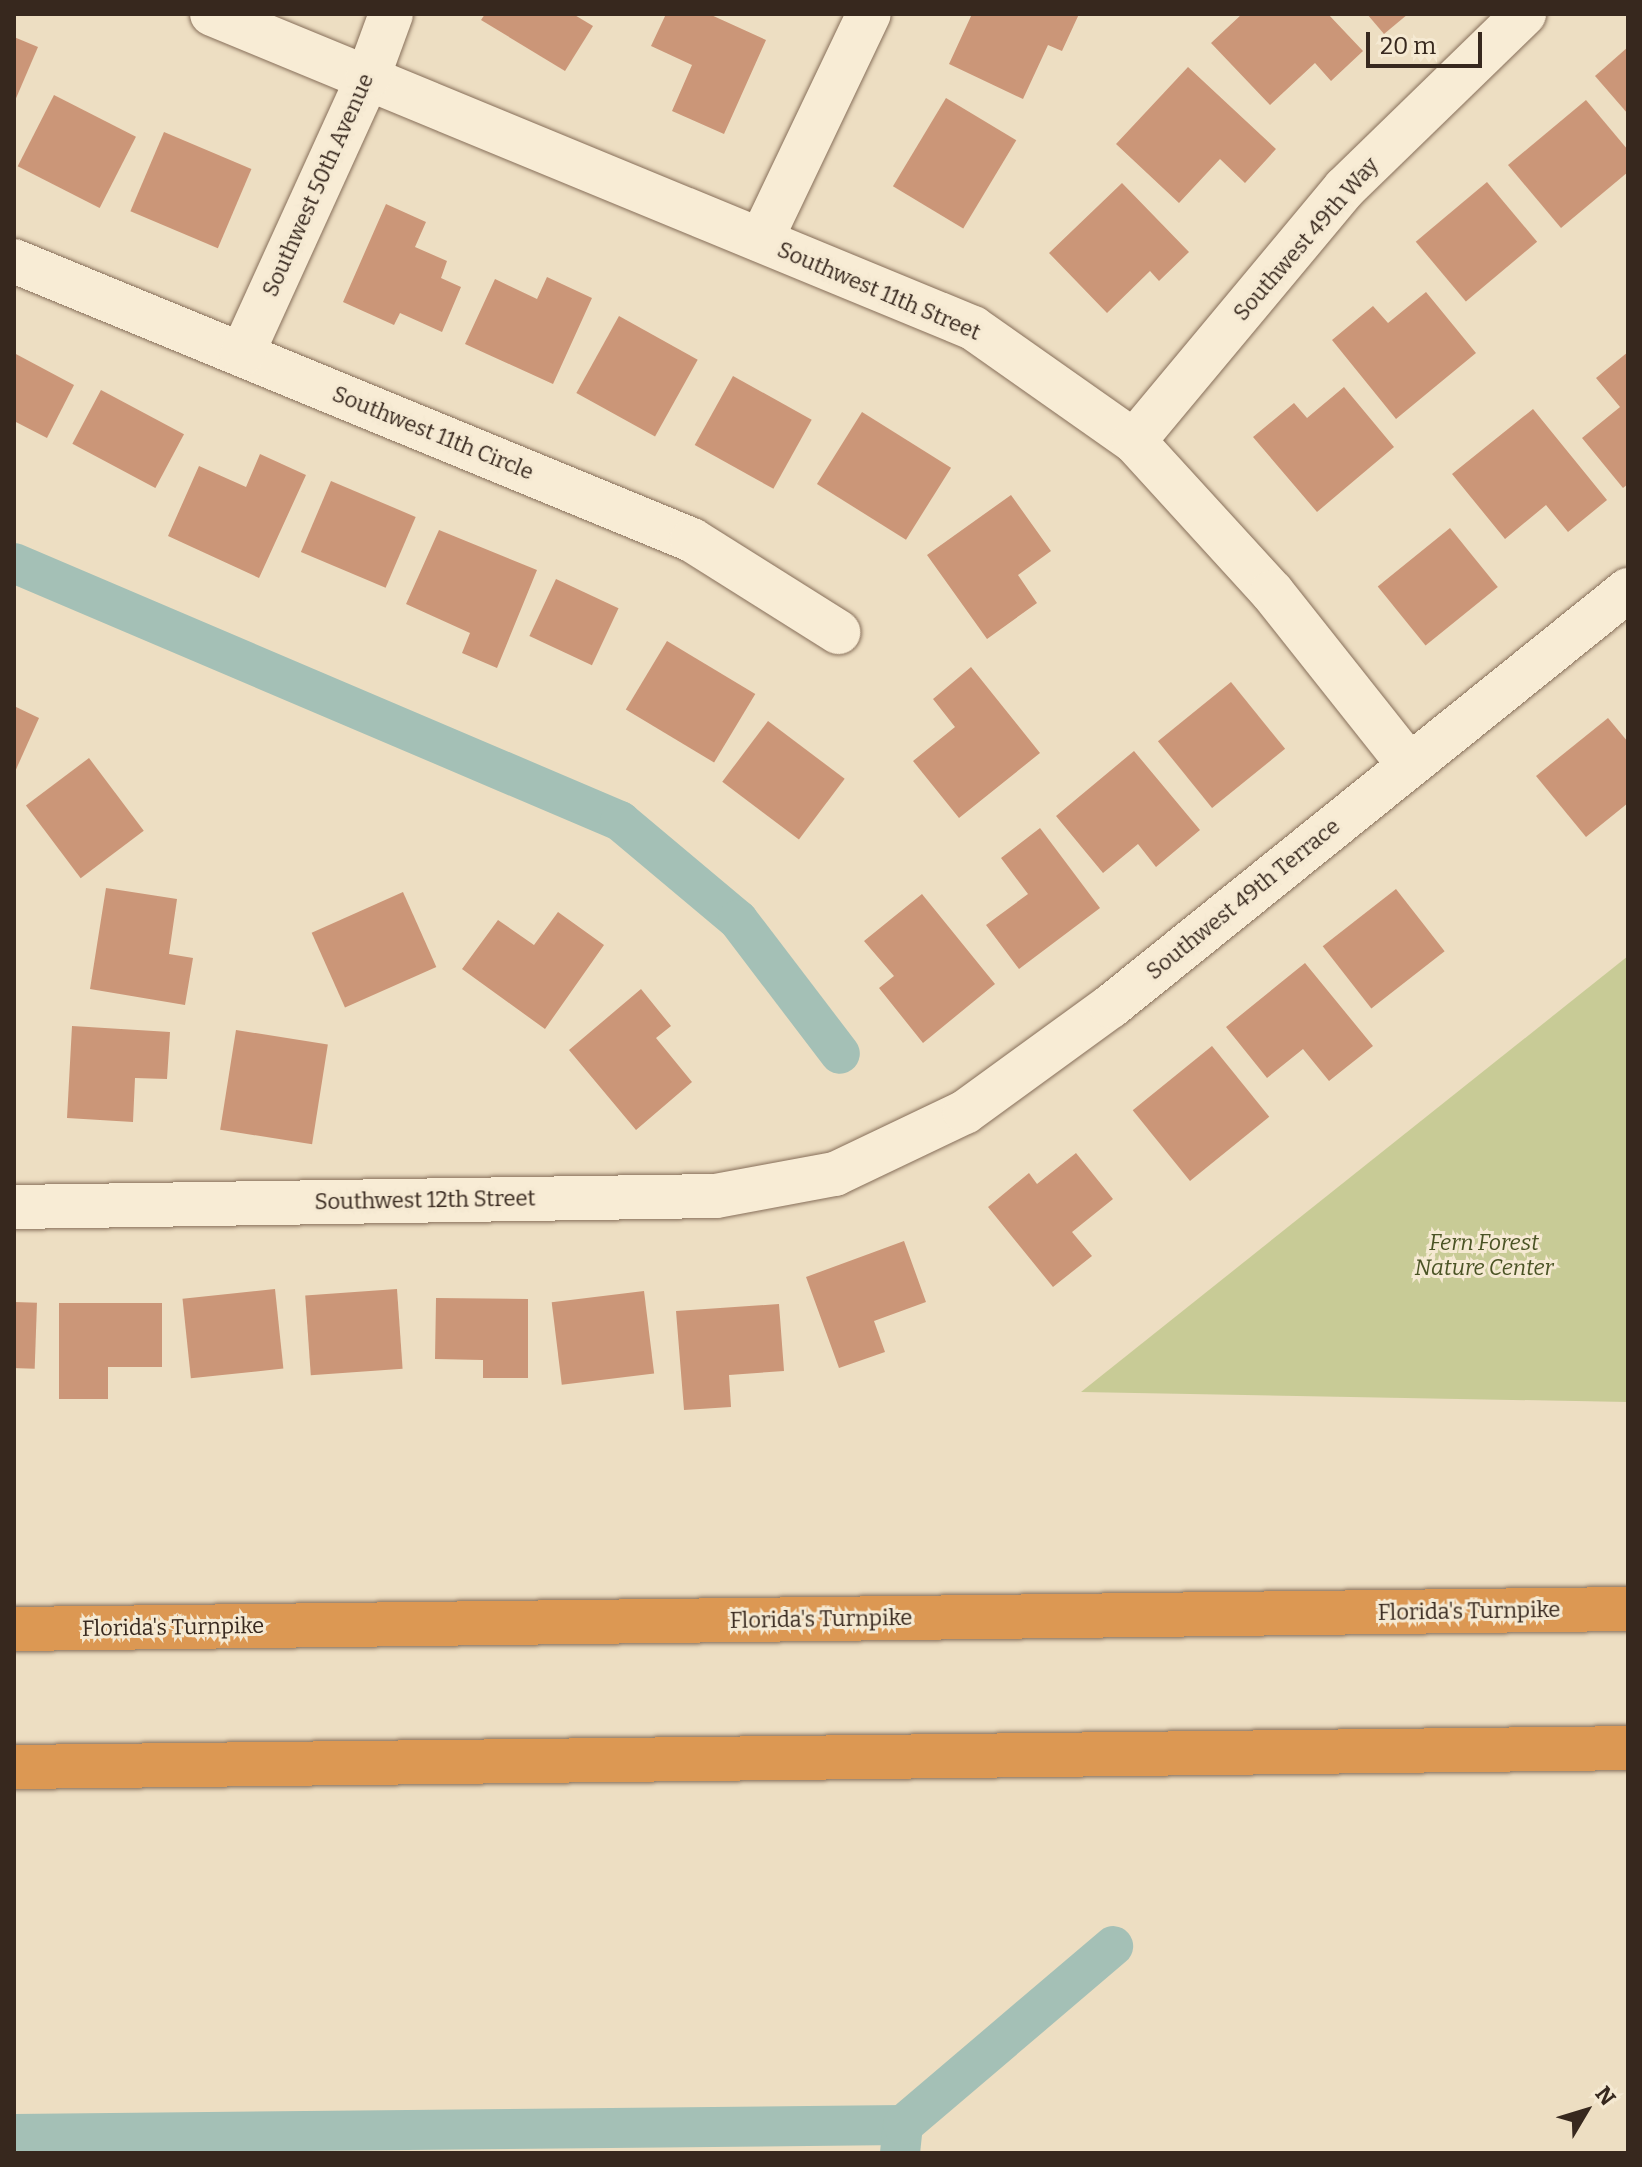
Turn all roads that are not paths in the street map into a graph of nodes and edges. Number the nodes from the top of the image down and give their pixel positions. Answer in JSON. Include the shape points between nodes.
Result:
{"nodes":[{"id":1,"x":212,"y":14,"type":"edge"},
{"id":2,"x":391,"y":14,"type":"edge"},
{"id":3,"x":869,"y":14,"type":"edge"},
{"id":4,"x":1524,"y":14,"type":"edge"},
{"id":5,"x":368,"y":77,"type":"junction"},
{"id":6,"x":761,"y":240,"type":"junction"},
{"id":7,"x":14,"y":261,"type":"edge"},
{"id":8,"x":242,"y":354,"type":"junction"},
{"id":9,"x":1134,"y":441,"type":"junction"},
{"id":10,"x":1628,"y":590,"type":"edge"},
{"id":11,"x":838,"y":632,"type":"dead end"},
{"id":12,"x":1409,"y":765,"type":"junction"},
{"id":13,"x":835,"y":1174,"type":"joint"},
{"id":14,"x":14,"y":1207,"type":"edge"},
{"id":15,"x":1628,"y":1609,"type":"edge"},
{"id":16,"x":14,"y":1629,"type":"edge"},
{"id":17,"x":1628,"y":1748,"type":"edge"},
{"id":18,"x":14,"y":1767,"type":"edge"}],
"edges":[{"from":1,"to":5,"type":"street","name":"Southwest 11th Street"},
{"from":2,"to":5,"type":"street","name":"Southwest 50th Avenue"},
{"from":3,"to":6,"type":"street"},
{"from":4,"to":9,"type":"street","name":"Southwest 49th Way","via":[[1345,188]]},
{"from":5,"to":6,"type":"street","name":"Southwest 11th Street"},
{"from":5,"to":8,"type":"street","name":"Southwest 50th Avenue"},
{"from":6,"to":9,"type":"street","name":"Southwest 11th Street","via":[[973,328]]},
{"from":7,"to":8,"type":"street","name":"Southwest 11th Circle"},
{"from":8,"to":11,"type":"street","name":"Southwest 11th Circle","via":[[692,540]]},
{"from":9,"to":12,"type":"street","name":"Southwest 11th Street","via":[[1272,592]]},
{"from":10,"to":12,"type":"street","name":"Southwest 49th Terrace"},
{"from":12,"to":13,"type":"street","name":"Southwest 49th Terrace","via":[[1111,1006],[965,1112]]},
{"from":13,"to":14,"type":"street","name":"Southwest 12th Street","via":[[716,1196]]},
{"from":15,"to":16,"type":"highway","name":"Florida's Turnpike"},
{"from":17,"to":18,"type":"highway"}]}
